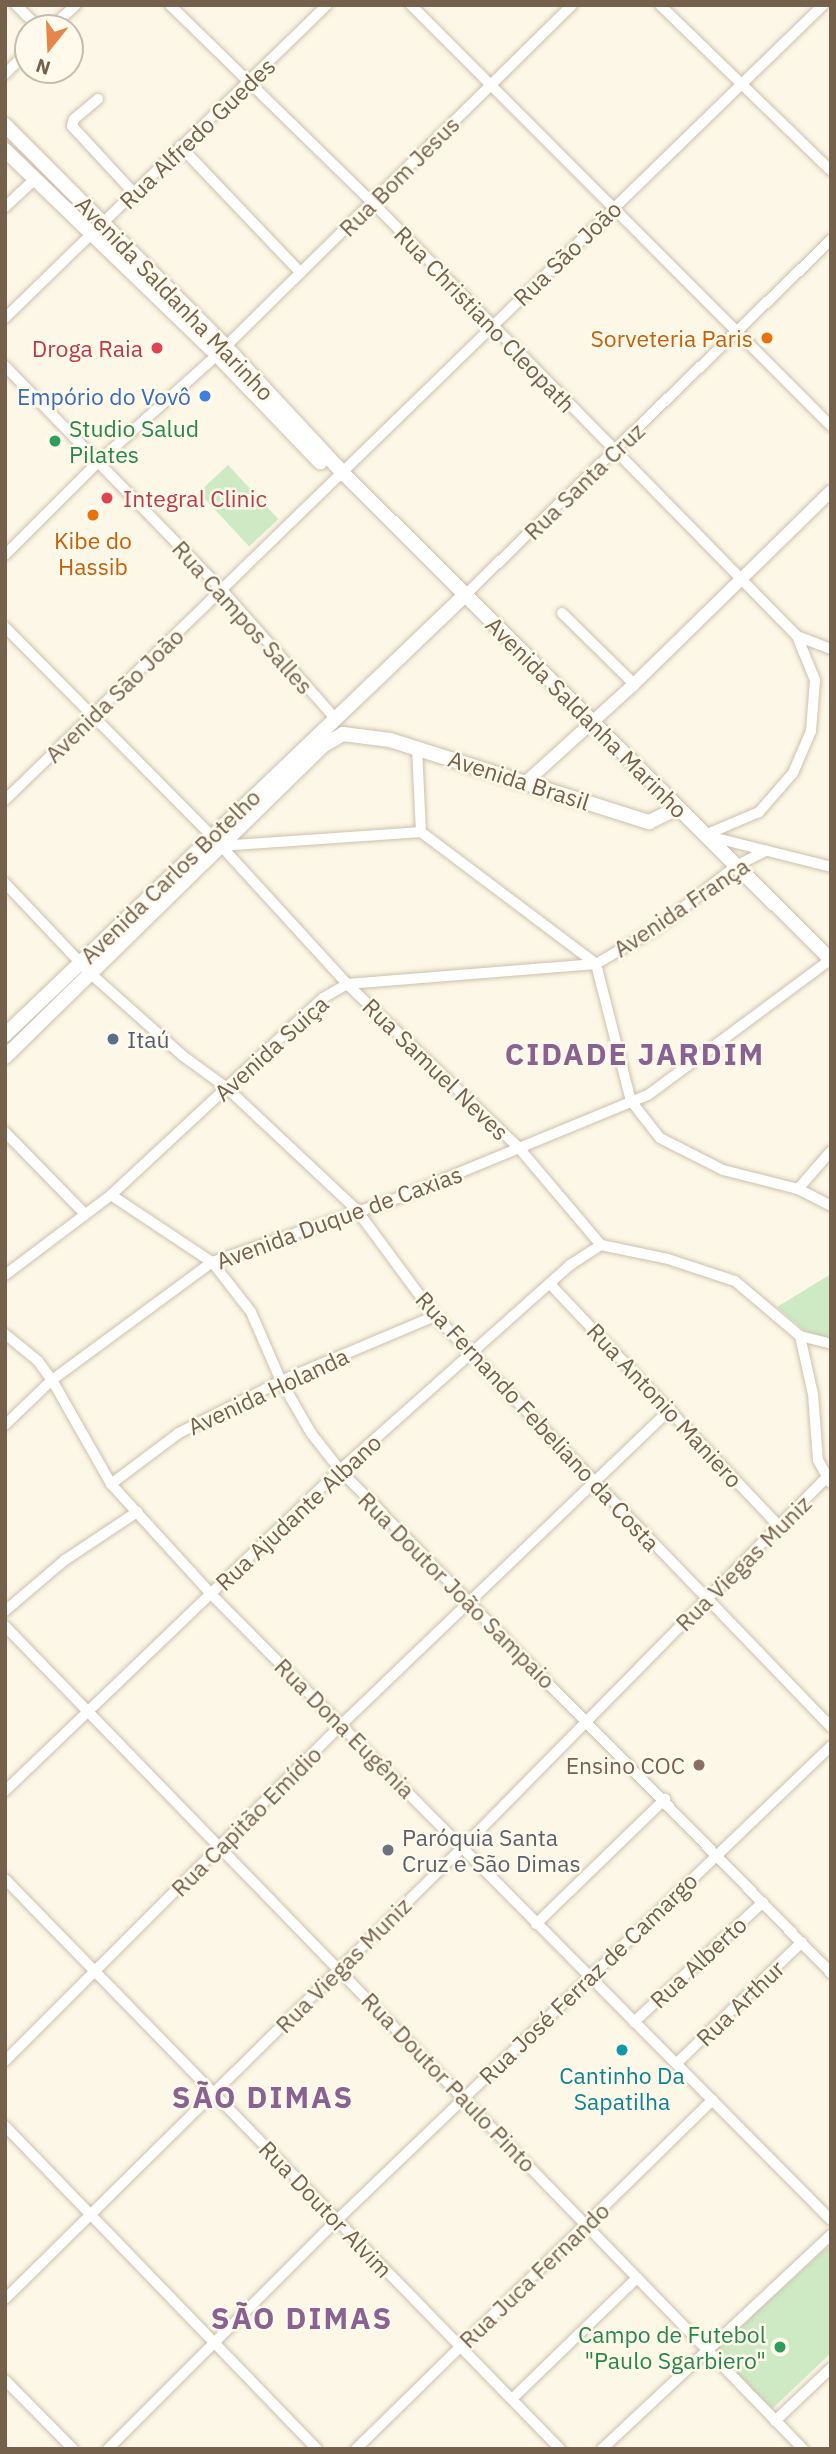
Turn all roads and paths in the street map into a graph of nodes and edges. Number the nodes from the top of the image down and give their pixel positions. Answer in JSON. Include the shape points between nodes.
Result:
{"nodes":[{"id":1,"x":170,"y":5,"type":"edge"},
{"id":2,"x":327,"y":5,"type":"edge"},
{"id":3,"x":411,"y":5,"type":"edge"},
{"id":4,"x":572,"y":5,"type":"edge"},
{"id":5,"x":660,"y":5,"type":"edge"},
{"id":6,"x":823,"y":5,"type":"edge"},
{"id":7,"x":743,"y":83,"type":"junction"},
{"id":8,"x":248,"y":85,"type":"junction"},
{"id":9,"x":489,"y":85,"type":"junction"},
{"id":10,"x":98,"y":99,"type":"dead end"},
{"id":11,"x":5,"y":125,"type":"edge"},
{"id":12,"x":180,"y":146,"type":"junction"},
{"id":13,"x":5,"y":150,"type":"edge"},
{"id":14,"x":831,"y":171,"type":"edge"},
{"id":15,"x":34,"y":180,"type":"junction"},
{"id":16,"x":132,"y":192,"type":"junction"},
{"id":17,"x":373,"y":203,"type":"junction"},
{"id":18,"x":615,"y":206,"type":"junction"},
{"id":19,"x":5,"y":207,"type":"edge"},
{"id":20,"x":98,"y":228,"type":"junction"},
{"id":21,"x":831,"y":240,"type":"edge"},
{"id":22,"x":301,"y":273,"type":"junction"},
{"id":23,"x":5,"y":318,"type":"edge"},
{"id":24,"x":492,"y":325,"type":"junction"},
{"id":25,"x":737,"y":334,"type":"junction"},
{"id":26,"x":221,"y":350,"type":"junction"},
{"id":27,"x":5,"y":366,"type":"edge"},
{"id":28,"x":831,"y":426,"type":"edge"},
{"id":29,"x":614,"y":452,"type":"junction"},
{"id":30,"x":98,"y":462,"type":"junction"},
{"id":31,"x":343,"y":473,"type":"junction"},
{"id":32,"x":831,"y":491,"type":"edge"},
{"id":33,"x":5,"y":555,"type":"edge"},
{"id":34,"x":741,"y":579,"type":"junction"},
{"id":35,"x":222,"y":590,"type":"junction"},
{"id":36,"x":465,"y":595,"type":"junction"},
{"id":37,"x":562,"y":613,"type":"dead end"},
{"id":38,"x":5,"y":628,"type":"edge"},
{"id":39,"x":797,"y":636,"type":"junction"},
{"id":40,"x":831,"y":649,"type":"edge"},
{"id":41,"x":634,"y":684,"type":"junction"},
{"id":42,"x":346,"y":707,"type":"junction"},
{"id":43,"x":93,"y":715,"type":"junction"},
{"id":44,"x":334,"y":717,"type":"junction"},
{"id":45,"x":592,"y":722,"type":"junction"},
{"id":46,"x":356,"y":733,"type":"junction"},
{"id":47,"x":324,"y":745,"type":"junction"},
{"id":48,"x":417,"y":748,"type":"junction"},
{"id":49,"x":525,"y":783,"type":"junction"},
{"id":50,"x":5,"y":800,"type":"edge"},
{"id":51,"x":678,"y":808,"type":"junction"},
{"id":52,"x":421,"y":832,"type":"junction"},
{"id":53,"x":705,"y":835,"type":"junction"},
{"id":54,"x":217,"y":841,"type":"junction"},
{"id":55,"x":766,"y":850,"type":"junction"},
{"id":56,"x":736,"y":866,"type":"junction"},
{"id":57,"x":831,"y":867,"type":"edge"},
{"id":58,"x":5,"y":883,"type":"edge"},
{"id":59,"x":830,"y":960,"type":"edge"},
{"id":60,"x":596,"y":964,"type":"junction"},
{"id":61,"x":85,"y":968,"type":"junction"},
{"id":62,"x":347,"y":984,"type":"junction"},
{"id":63,"x":5,"y":1035,"type":"edge"},
{"id":64,"x":5,"y":1057,"type":"edge"},
{"id":65,"x":227,"y":1088,"type":"junction"},
{"id":66,"x":631,"y":1101,"type":"junction"},
{"id":67,"x":5,"y":1132,"type":"edge"},
{"id":68,"x":519,"y":1148,"type":"junction"},
{"id":69,"x":831,"y":1151,"type":"edge"},
{"id":70,"x":798,"y":1189,"type":"junction"},
{"id":71,"x":111,"y":1195,"type":"junction"},
{"id":72,"x":827,"y":1204,"type":"edge"},
{"id":73,"x":356,"y":1209,"type":"junction"},
{"id":74,"x":84,"y":1213,"type":"junction"},
{"id":75,"x":831,"y":1217,"type":"edge"},
{"id":76,"x":601,"y":1245,"type":"junction"},
{"id":77,"x":212,"y":1262,"type":"junction"},
{"id":78,"x":5,"y":1275,"type":"edge"},
{"id":79,"x":550,"y":1284,"type":"junction"},
{"id":80,"x":435,"y":1316,"type":"junction"},
{"id":81,"x":5,"y":1334,"type":"edge"},
{"id":82,"x":800,"y":1336,"type":"junction"},
{"id":83,"x":831,"y":1344,"type":"edge"},
{"id":84,"x":472,"y":1356,"type":"junction"},
{"id":85,"x":52,"y":1380,"type":"junction"},
{"id":86,"x":281,"y":1381,"type":"junction"},
{"id":87,"x":671,"y":1409,"type":"junction"},
{"id":88,"x":5,"y":1425,"type":"edge"},
{"id":89,"x":340,"y":1470,"type":"junction"},
{"id":90,"x":829,"y":1481,"type":"edge"},
{"id":91,"x":596,"y":1484,"type":"junction"},
{"id":92,"x":111,"y":1485,"type":"junction"},
{"id":93,"x":137,"y":1512,"type":"junction"},
{"id":94,"x":780,"y":1527,"type":"junction"},
{"id":95,"x":211,"y":1594,"type":"junction"},
{"id":96,"x":706,"y":1602,"type":"junction"},
{"id":97,"x":469,"y":1603,"type":"junction"},
{"id":98,"x":5,"y":1611,"type":"edge"},
{"id":99,"x":5,"y":1626,"type":"edge"},
{"id":100,"x":87,"y":1712,"type":"junction"},
{"id":101,"x":586,"y":1720,"type":"junction"},
{"id":102,"x":342,"y":1724,"type":"junction"},
{"id":103,"x":831,"y":1727,"type":"edge"},
{"id":104,"x":831,"y":1746,"type":"edge"},
{"id":105,"x":5,"y":1791,"type":"edge"},
{"id":106,"x":665,"y":1799,"type":"junction"},
{"id":107,"x":220,"y":1847,"type":"junction"},
{"id":108,"x":462,"y":1848,"type":"junction"},
{"id":109,"x":718,"y":1854,"type":"junction"},
{"id":110,"x":5,"y":1879,"type":"edge"},
{"id":111,"x":763,"y":1902,"type":"junction"},
{"id":112,"x":536,"y":1924,"type":"junction"},
{"id":113,"x":802,"y":1942,"type":"junction"},
{"id":114,"x":339,"y":1968,"type":"junction"},
{"id":115,"x":96,"y":1970,"type":"junction"},
{"id":116,"x":831,"y":1973,"type":"edge"},
{"id":117,"x":589,"y":1975,"type":"junction"},
{"id":118,"x":634,"y":2022,"type":"junction"},
{"id":119,"x":5,"y":2061,"type":"edge"},
{"id":120,"x":677,"y":2063,"type":"junction"},
{"id":121,"x":214,"y":2092,"type":"junction"},
{"id":122,"x":462,"y":2099,"type":"junction"},
{"id":123,"x":712,"y":2100,"type":"junction"},
{"id":124,"x":5,"y":2126,"type":"edge"},
{"id":125,"x":93,"y":2215,"type":"junction"},
{"id":126,"x":831,"y":2220,"type":"edge"},
{"id":127,"x":336,"y":2221,"type":"junction"},
{"id":128,"x":587,"y":2223,"type":"junction"},
{"id":129,"x":831,"y":2235,"type":"edge"},
{"id":130,"x":637,"y":2278,"type":"junction"},
{"id":131,"x":5,"y":2299,"type":"edge"},
{"id":132,"x":218,"y":2343,"type":"junction"},
{"id":133,"x":461,"y":2347,"type":"junction"},
{"id":134,"x":710,"y":2348,"type":"junction"},
{"id":135,"x":831,"y":2368,"type":"edge"},
{"id":136,"x":5,"y":2380,"type":"edge"},
{"id":137,"x":513,"y":2398,"type":"junction"},
{"id":138,"x":775,"y":2421,"type":"junction"},
{"id":139,"x":73,"y":2449,"type":"edge"},
{"id":140,"x":108,"y":2449,"type":"edge"},
{"id":141,"x":317,"y":2449,"type":"edge"},
{"id":142,"x":356,"y":2449,"type":"edge"},
{"id":143,"x":560,"y":2449,"type":"edge"},
{"id":144,"x":602,"y":2449,"type":"edge"},
{"id":145,"x":803,"y":2449,"type":"edge"}],
"edges":[{"from":1,"to":8,"type":"street","name":"Rua Christiano Cleopath"},
{"from":2,"to":8,"type":"street","name":"Rua Alfredo Guedes"},
{"from":3,"to":9,"type":"street"},
{"from":4,"to":9,"type":"street","name":"Rua Bom Jesus"},
{"from":5,"to":7,"type":"street"},
{"from":6,"to":7,"type":"street","name":"Rua São João"},
{"from":7,"to":14,"type":"street"},
{"from":7,"to":18,"type":"street","name":"Rua São João"},
{"from":8,"to":12,"type":"street","name":"Rua Alfredo Guedes"},
{"from":8,"to":17,"type":"street","name":"Rua Christiano Cleopath"},
{"from":9,"to":17,"type":"street","name":"Rua Bom Jesus"},
{"from":9,"to":18,"type":"street"},
{"from":10,"to":16,"type":"street","via":[[74,118],[72,126],[76,136]]},
{"from":11,"to":20,"type":"main road","name":"Avenida Saldanha Marinho"},
{"from":12,"to":16,"type":"street","name":"Rua Alfredo Guedes"},
{"from":12,"to":22,"type":"street"},
{"from":13,"to":15,"type":"main road","name":"Avenida Saldanha Marinho"},
{"from":15,"to":19,"type":"street"},
{"from":15,"to":20,"type":"main road","name":"Avenida Saldanha Marinho"},
{"from":16,"to":20,"type":"street","name":"Rua Alfredo Guedes"},
{"from":17,"to":22,"type":"street","name":"Rua Bom Jesus"},
{"from":17,"to":24,"type":"street","name":"Rua Christiano Cleopath"},
{"from":18,"to":24,"type":"street","name":"Rua São João"},
{"from":18,"to":25,"type":"street"},
{"from":20,"to":23,"type":"street","name":"Rua Alfredo Guedes"},
{"from":20,"to":26,"type":"main road","name":"Avenida Saldanha Marinho"},
{"from":21,"to":25,"type":"street","name":"Rua Santa Cruz"},
{"from":22,"to":26,"type":"street","name":"Rua Bom Jesus"},
{"from":24,"to":29,"type":"street","name":"Rua Christiano Cleopath"},
{"from":24,"to":31,"type":"street","name":"Rua São João"},
{"from":25,"to":28,"type":"street"},
{"from":25,"to":29,"type":"street","name":"Rua Santa Cruz"},
{"from":26,"to":30,"type":"street","name":"Rua Bom Jesus"},
{"from":26,"to":31,"type":"main road","name":"Avenida Saldanha Marinho"},
{"from":27,"to":30,"type":"street","name":"Rua Campos Salles"},
{"from":29,"to":34,"type":"street","name":"Rua Christiano Cleopath"},
{"from":29,"to":36,"type":"street","name":"Rua Santa Cruz"},
{"from":30,"to":33,"type":"street","name":"Rua Bom Jesus"},
{"from":30,"to":35,"type":"street","name":"Rua Campos Salles"},
{"from":31,"to":35,"type":"street","name":"Rua São João"},
{"from":31,"to":36,"type":"main road","name":"Avenida Saldanha Marinho"},
{"from":32,"to":34,"type":"street"},
{"from":34,"to":39,"type":"street","name":"Rua Christiano Cleopath"},
{"from":34,"to":41,"type":"street"},
{"from":35,"to":43,"type":"street","name":"Avenida São João"},
{"from":35,"to":44,"type":"street","name":"Rua Campos Salles"},
{"from":36,"to":42,"type":"main road","name":"Rua Santa Cruz"},
{"from":36,"to":45,"type":"main road","name":"Avenida Saldanha Marinho"},
{"from":37,"to":41,"type":"street"},
{"from":38,"to":43,"type":"street","name":"Rua Samuel Neves"},
{"from":39,"to":40,"type":"street"},
{"from":39,"to":53,"type":"street","name":"Avenida França","via":[[815,680],[811,731],[793,773],[759,812]]},
{"from":41,"to":45,"type":"street"},
{"from":42,"to":44,"type":"main road","name":"Rua Santa Cruz"},
{"from":42,"to":46,"type":"main road","via":[[348,724]]},
{"from":43,"to":50,"type":"street","name":"Avenida São João"},
{"from":43,"to":54,"type":"street","name":"Rua Samuel Neves"},
{"from":44,"to":47,"type":"main road"},
{"from":44,"to":54,"type":"main road","name":"Avenida Carlos Botelho"},
{"from":45,"to":49,"type":"street"},
{"from":45,"to":51,"type":"main road","name":"Avenida Saldanha Marinho"},
{"from":46,"to":47,"type":"main road","via":[[343,734]]},
{"from":46,"to":48,"type":"main road","name":"Avenida Brasil"},
{"from":47,"to":54,"type":"main road","name":"Avenida Carlos Botelho"},
{"from":48,"to":49,"type":"main road","name":"Avenida Brasil"},
{"from":48,"to":52,"type":"street"},
{"from":49,"to":51,"type":"main road","name":"Avenida Brasil","via":[[649,822]]},
{"from":51,"to":53,"type":"main road","name":"Avenida Saldanha Marinho"},
{"from":52,"to":54,"type":"street"},
{"from":52,"to":60,"type":"street"},
{"from":53,"to":55,"type":"street"},
{"from":53,"to":56,"type":"main road","name":"Avenida Saldanha Marinho"},
{"from":54,"to":61,"type":"main road","name":"Avenida Carlos Botelho"},
{"from":54,"to":62,"type":"street","name":"Rua Samuel Neves"},
{"from":55,"to":56,"type":"street","name":"Avenida França"},
{"from":55,"to":57,"type":"street"},
{"from":56,"to":59,"type":"main road","name":"Avenida Saldanha Marinho"},
{"from":56,"to":60,"type":"street","name":"Avenida França","via":[[656,929]]},
{"from":58,"to":61,"type":"street","name":"Rua Fernando Febeliano da Costa"},
{"from":59,"to":66,"type":"street","name":"Avenida Duque de Caxias","via":[[684,1070]]},
{"from":60,"to":62,"type":"street","name":"Avenida Suiça"},
{"from":60,"to":66,"type":"street"},
{"from":61,"to":63,"type":"main road","name":"Avenida Carlos Botelho"},
{"from":61,"to":64,"type":"main road","name":"Avenida Carlos Botelho"},
{"from":61,"to":65,"type":"street","name":"Rua Fernando Febeliano da Costa","via":[[183,1056]]},
{"from":62,"to":65,"type":"street","name":"Avenida Suiça","via":[[323,998]]},
{"from":62,"to":68,"type":"street","name":"Rua Samuel Neves"},
{"from":65,"to":71,"type":"street","name":"Avenida Suiça"},
{"from":65,"to":73,"type":"street","name":"Rua Fernando Febeliano da Costa"},
{"from":66,"to":68,"type":"street","name":"Avenida Duque de Caxias"},
{"from":66,"to":70,"type":"street","via":[[660,1138],[691,1155],[723,1170]]},
{"from":67,"to":74,"type":"street"},
{"from":68,"to":73,"type":"street","name":"Avenida Duque de Caxias","via":[[398,1198]]},
{"from":68,"to":76,"type":"street","name":"Rua Samuel Neves"},
{"from":69,"to":70,"type":"street"},
{"from":70,"to":72,"type":"street"},
{"from":71,"to":74,"type":"street","name":"Avenida Suiça"},
{"from":71,"to":77,"type":"street","name":"Rua Doutor João Sampaio"},
{"from":72,"to":75,"type":"street"},
{"from":73,"to":77,"type":"street","name":"Avenida Duque de Caxias"},
{"from":73,"to":80,"type":"street","name":"Rua Fernando Febeliano da Costa"},
{"from":74,"to":78,"type":"street","name":"Avenida Suiça"},
{"from":76,"to":79,"type":"street","name":"Rua Ajudante Albano"},
{"from":76,"to":82,"type":"street","via":[[668,1259],[734,1281]]},
{"from":77,"to":85,"type":"street","name":"Avenida Duque de Caxias"},
{"from":77,"to":86,"type":"street","name":"Rua Doutor João Sampaio","via":[[251,1312]]},
{"from":79,"to":84,"type":"street","name":"Rua Ajudante Albano"},
{"from":79,"to":87,"type":"street","name":"Rua Antonio Maniero"},
{"from":80,"to":84,"type":"street","name":"Rua Fernando Febeliano da Costa"},
{"from":80,"to":86,"type":"street","name":"Avenida Holanda"},
{"from":81,"to":85,"type":"street","name":"Rua Dona Eugênia","via":[[38,1361]]},
{"from":82,"to":83,"type":"street"},
{"from":82,"to":90,"type":"street","via":[[813,1394],[818,1460]]},
{"from":84,"to":89,"type":"street","name":"Rua Ajudante Albano"},
{"from":84,"to":91,"type":"street","name":"Rua Fernando Febeliano da Costa"},
{"from":85,"to":88,"type":"street","name":"Avenida Duque de Caxias"},
{"from":85,"to":92,"type":"street","name":"Rua Dona Eugênia"},
{"from":86,"to":89,"type":"street","name":"Rua Doutor João Sampaio","via":[[311,1433]]},
{"from":86,"to":92,"type":"street","name":"Avenida Holanda","via":[[179,1433]]},
{"from":87,"to":91,"type":"street","name":"Rua Capitão Emídio"},
{"from":87,"to":94,"type":"street","name":"Rua Antonio Maniero"},
{"from":89,"to":95,"type":"street","name":"Rua Ajudante Albano"},
{"from":89,"to":97,"type":"street","name":"Rua Doutor João Sampaio"},
{"from":90,"to":94,"type":"street","name":"Rua Viegas Muniz"},
{"from":91,"to":96,"type":"street","name":"Rua Fernando Febeliano da Costa"},
{"from":91,"to":97,"type":"street","name":"Rua Capitão Emídio"},
{"from":92,"to":93,"type":"street","name":"Rua Dona Eugênia"},
{"from":93,"to":95,"type":"street","name":"Rua Dona Eugênia"},
{"from":93,"to":98,"type":"street","via":[[65,1560]]},
{"from":94,"to":96,"type":"street","name":"Rua Viegas Muniz"},
{"from":95,"to":100,"type":"street","name":"Rua Ajudante Albano"},
{"from":95,"to":102,"type":"street","name":"Rua Dona Eugênia"},
{"from":96,"to":101,"type":"street","name":"Rua Viegas Muniz"},
{"from":96,"to":103,"type":"street","name":"Rua Fernando Febeliano da Costa"},
{"from":97,"to":101,"type":"street","name":"Rua Doutor João Sampaio"},
{"from":97,"to":102,"type":"street","name":"Rua Capitão Emídio"},
{"from":99,"to":100,"type":"street","name":"Rua Doutor Paulo Pinto"},
{"from":100,"to":105,"type":"street","name":"Rua Ajudante Albano"},
{"from":100,"to":107,"type":"street","name":"Rua Doutor Paulo Pinto"},
{"from":101,"to":106,"type":"street","name":"Rua Doutor João Sampaio"},
{"from":101,"to":108,"type":"street","name":"Rua Viegas Muniz"},
{"from":102,"to":107,"type":"street","name":"Rua Capitão Emídio"},
{"from":102,"to":108,"type":"street","name":"Rua Dona Eugênia"},
{"from":104,"to":109,"type":"street","name":"Rua José Ferraz de Camargo"},
{"from":106,"to":109,"type":"street","name":"Rua Doutor João Sampaio"},
{"from":106,"to":112,"type":"street"},
{"from":107,"to":114,"type":"street","name":"Rua Doutor Paulo Pinto"},
{"from":107,"to":115,"type":"street","name":"Rua Capitão Emídio"},
{"from":108,"to":112,"type":"street","name":"Rua Dona Eugênia"},
{"from":108,"to":114,"type":"street","name":"Rua Viegas Muniz"},
{"from":109,"to":111,"type":"street","name":"Rua Doutor João Sampaio"},
{"from":109,"to":117,"type":"street","name":"Rua José Ferraz de Camargo"},
{"from":110,"to":115,"type":"street","name":"Rua Doutor Alvim"},
{"from":111,"to":113,"type":"street","name":"Rua Doutor João Sampaio"},
{"from":111,"to":118,"type":"street","name":"Rua Alberto"},
{"from":112,"to":117,"type":"street","name":"Rua Dona Eugênia"},
{"from":113,"to":116,"type":"street","name":"Rua Doutor João Sampaio"},
{"from":113,"to":120,"type":"street","name":"Rua Arthur"},
{"from":114,"to":121,"type":"street","name":"Rua Viegas Muniz"},
{"from":114,"to":122,"type":"street","name":"Rua Doutor Paulo Pinto"},
{"from":115,"to":119,"type":"street","name":"Rua Capitão Emídio"},
{"from":115,"to":121,"type":"street","name":"Rua Doutor Alvim"},
{"from":117,"to":118,"type":"street","name":"Rua Dona Eugênia"},
{"from":117,"to":122,"type":"street","name":"Rua José Ferraz de Camargo"},
{"from":118,"to":120,"type":"street","name":"Rua Dona Eugênia"},
{"from":120,"to":123,"type":"street","name":"Rua Dona Eugênia"},
{"from":121,"to":125,"type":"street","name":"Rua Viegas Muniz"},
{"from":121,"to":127,"type":"street","name":"Rua Doutor Alvim"},
{"from":122,"to":127,"type":"street","name":"Rua José Ferraz de Camargo"},
{"from":122,"to":128,"type":"street","name":"Rua Doutor Paulo Pinto"},
{"from":123,"to":126,"type":"street","name":"Rua Dona Eugênia"},
{"from":123,"to":128,"type":"street","name":"Rua Juca Fernando"},
{"from":124,"to":125,"type":"street"},
{"from":125,"to":131,"type":"street","name":"Rua Viegas Muniz"},
{"from":125,"to":132,"type":"street"},
{"from":127,"to":132,"type":"street","name":"Rua José Ferraz de Camargo"},
{"from":127,"to":133,"type":"street","name":"Rua Doutor Alvim"},
{"from":128,"to":130,"type":"street","name":"Rua Doutor Paulo Pinto"},
{"from":128,"to":133,"type":"street","name":"Rua Juca Fernando"},
{"from":129,"to":134,"type":"street"},
{"from":130,"to":134,"type":"street","name":"Rua Doutor Paulo Pinto"},
{"from":130,"to":137,"type":"street"},
{"from":132,"to":140,"type":"street","name":"Rua José Ferraz de Camargo"},
{"from":132,"to":141,"type":"street"},
{"from":133,"to":137,"type":"street","name":"Rua Doutor Alvim"},
{"from":133,"to":142,"type":"street","name":"Rua Juca Fernando"},
{"from":134,"to":138,"type":"street","name":"Rua Doutor Paulo Pinto"},
{"from":134,"to":144,"type":"street"},
{"from":135,"to":138,"type":"street"},
{"from":136,"to":139,"type":"street"},
{"from":137,"to":143,"type":"street","name":"Rua Doutor Alvim"},
{"from":138,"to":145,"type":"street","name":"Rua Doutor Paulo Pinto"}]}
